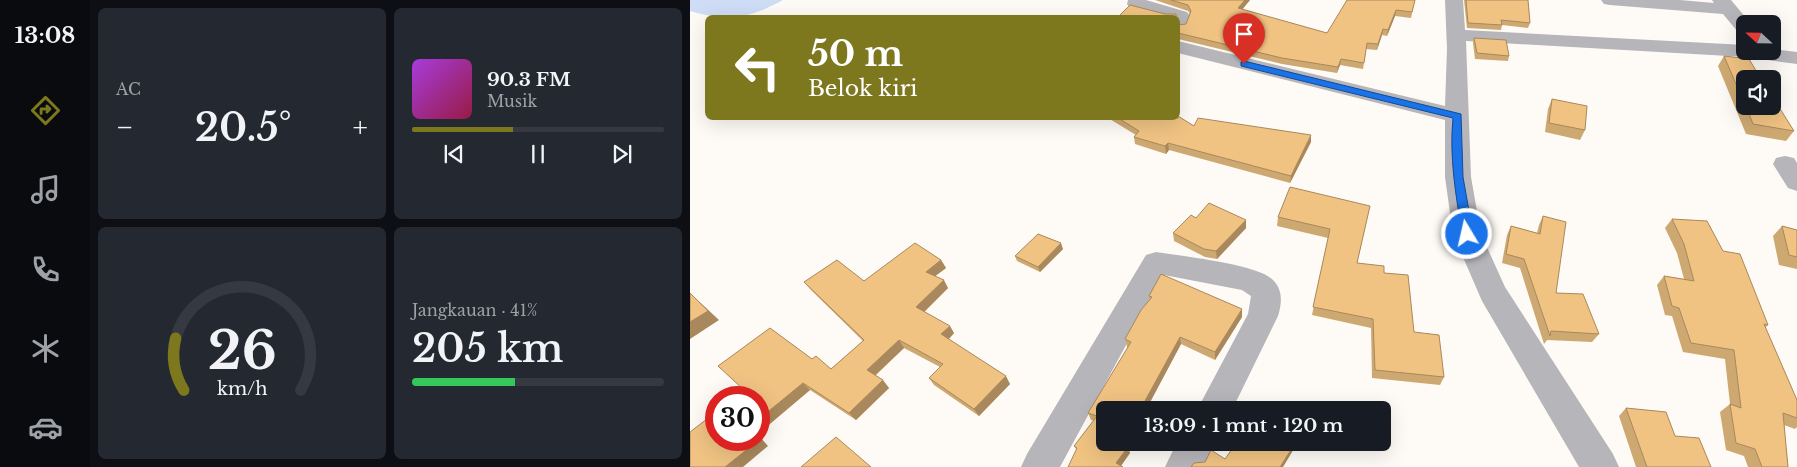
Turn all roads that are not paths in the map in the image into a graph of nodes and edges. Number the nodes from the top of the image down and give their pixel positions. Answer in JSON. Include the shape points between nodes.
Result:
{"nodes":[{"id":1,"x":1137,"y":0,"type":"edge"},
{"id":2,"x":1454,"y":0,"type":"edge"},
{"id":3,"x":1610,"y":0,"type":"edge"},
{"id":4,"x":1725,"y":4,"type":"edge"},
{"id":5,"x":1177,"y":15,"type":"edge"},
{"id":6,"x":1736,"y":17,"type":"edge"},
{"id":7,"x":1456,"y":35,"type":"junction"},
{"id":8,"x":1180,"y":47,"type":"edge"},
{"id":9,"x":1736,"y":51,"type":"edge"},
{"id":10,"x":1781,"y":56,"type":"edge"},
{"id":11,"x":1797,"y":58,"type":"edge"},
{"id":12,"x":1457,"y":116,"type":"junction"},
{"id":13,"x":1219,"y":401,"type":"edge"},
{"id":14,"x":1192,"y":451,"type":"edge"},
{"id":15,"x":1040,"y":467,"type":"edge"},
{"id":16,"x":1184,"y":467,"type":"edge"},
{"id":17,"x":1600,"y":467,"type":"edge"}],
"edges":[{"from":1,"to":5,"type":"street","via":[[1136,4]]},
{"from":2,"to":7,"type":"street"},
{"from":3,"to":4,"type":"street"},
{"from":4,"to":6,"type":"street"},
{"from":7,"to":9,"type":"street"},
{"from":7,"to":12,"type":"street"},
{"from":8,"to":12,"type":"street"},
{"from":10,"to":11,"type":"street"},
{"from":12,"to":17,"type":"street","via":[[1458,177],[1467,234],[1493,293]]},
{"from":13,"to":15,"type":"street","via":[[1263,316],[1268,300],[1265,292],[1256,282],[1246,279],[1156,263]]},
{"from":14,"to":16,"type":"street"}]}
